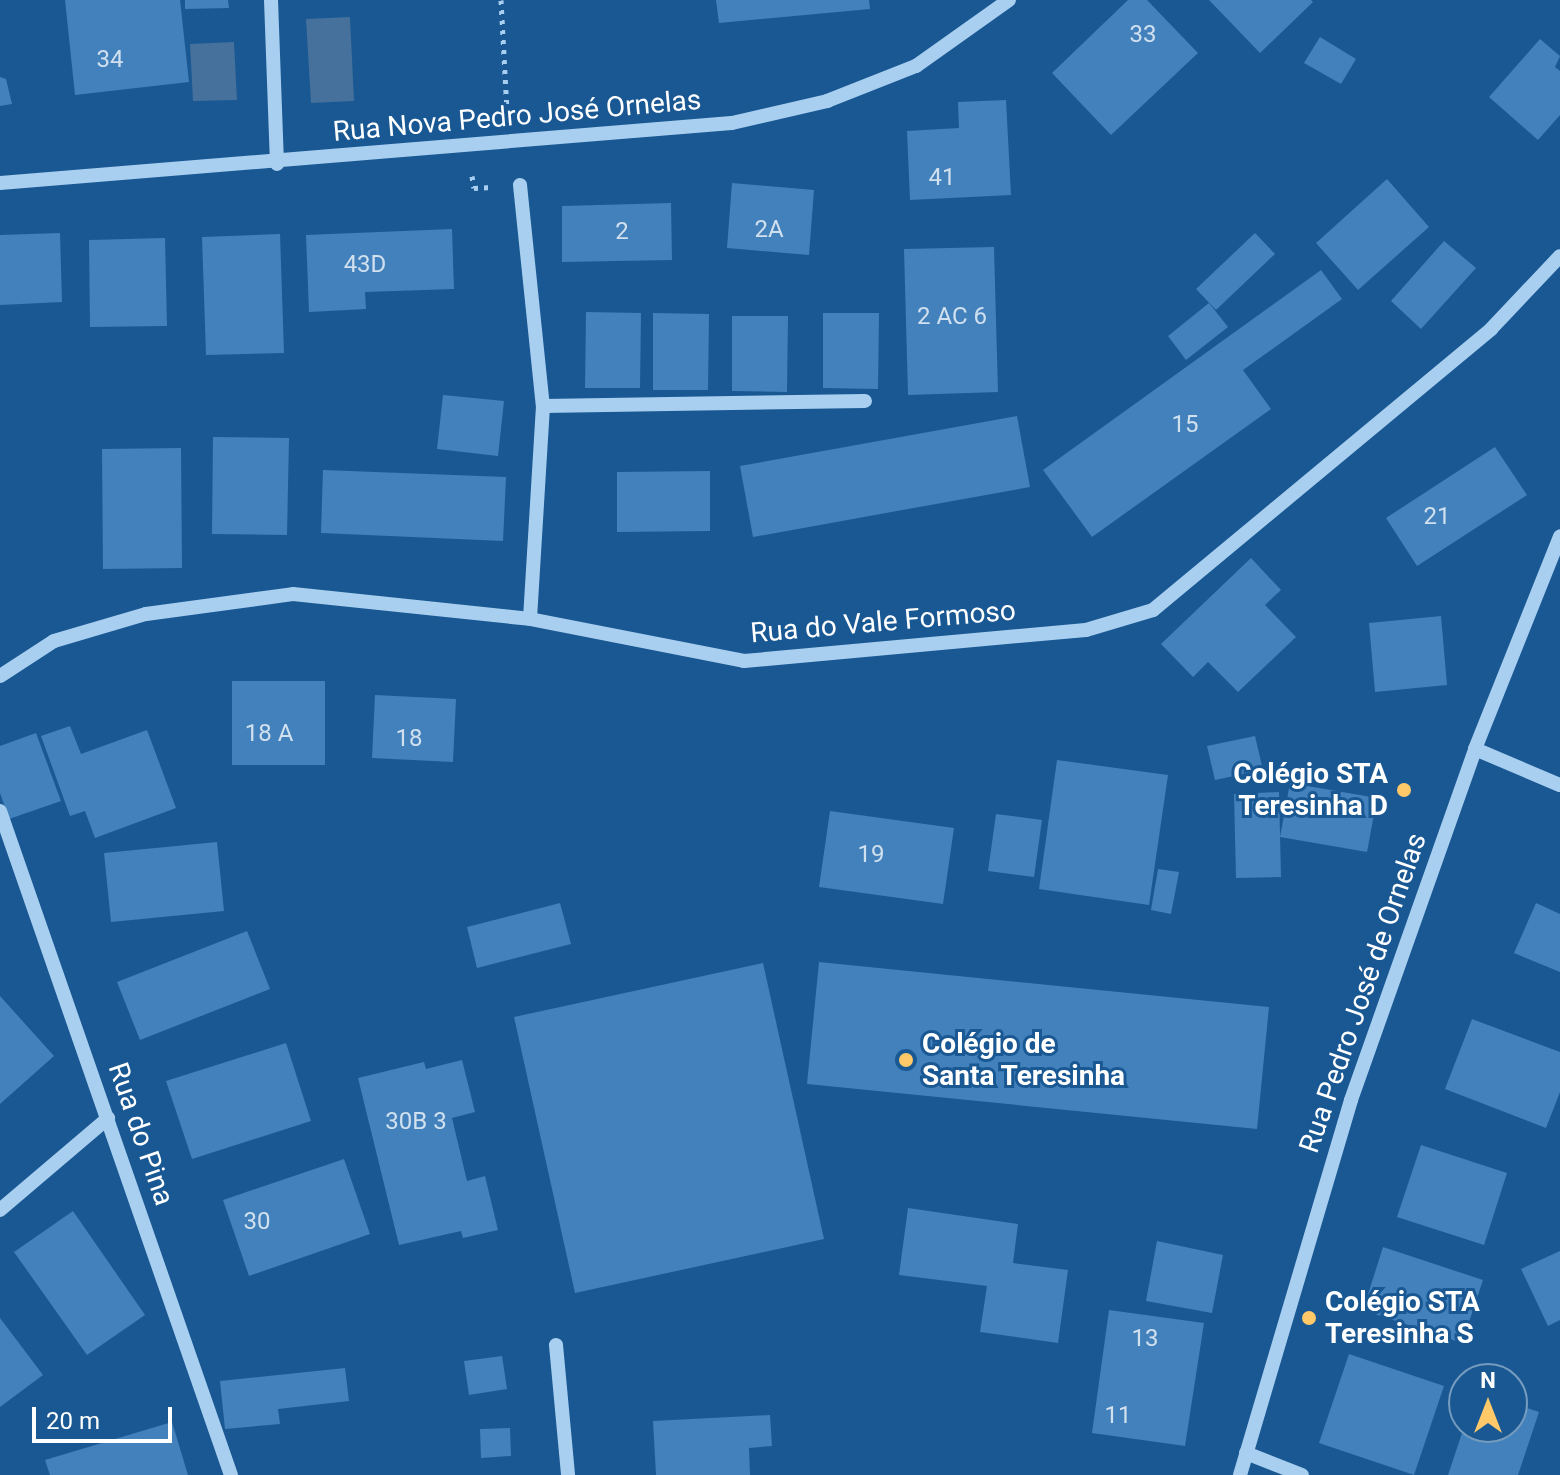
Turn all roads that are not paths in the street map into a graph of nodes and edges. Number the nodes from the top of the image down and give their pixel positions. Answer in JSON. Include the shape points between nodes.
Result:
{"nodes":[{"id":1,"x":271,"y":0,"type":"edge"},
{"id":2,"x":1009,"y":0,"type":"edge"},
{"id":3,"x":277,"y":164,"type":"junction"},
{"id":4,"x":0,"y":183,"type":"edge"},
{"id":5,"x":520,"y":185,"type":"dead end"},
{"id":6,"x":1560,"y":256,"type":"edge"},
{"id":7,"x":865,"y":401,"type":"dead end"},
{"id":8,"x":543,"y":406,"type":"junction"},
{"id":9,"x":1560,"y":536,"type":"edge"},
{"id":10,"x":530,"y":619,"type":"junction"},
{"id":11,"x":0,"y":676,"type":"edge"},
{"id":12,"x":1475,"y":749,"type":"junction"},
{"id":13,"x":1560,"y":785,"type":"edge"},
{"id":14,"x":0,"y":811,"type":"edge"},
{"id":15,"x":108,"y":1118,"type":"junction"},
{"id":16,"x":0,"y":1210,"type":"edge"},
{"id":17,"x":556,"y":1345,"type":"dead end"},
{"id":18,"x":1246,"y":1453,"type":"junction"},
{"id":19,"x":231,"y":1475,"type":"edge"},
{"id":20,"x":568,"y":1475,"type":"edge"},
{"id":21,"x":1240,"y":1475,"type":"edge"},
{"id":22,"x":1302,"y":1475,"type":"edge"}],
"edges":[{"from":1,"to":3,"type":"street"},
{"from":2,"to":3,"type":"street","name":"Rua Nova Pedro José Ornelas","via":[[916,66],[827,101],[746,120]]},
{"from":3,"to":4,"type":"street","name":"Rua Nova Pedro José Ornelas"},
{"from":5,"to":8,"type":"street"},
{"from":6,"to":10,"type":"street","name":"Rua do Vale Formoso","via":[[1491,329],[1153,610],[1086,630],[744,661]]},
{"from":7,"to":8,"type":"street"},
{"from":8,"to":10,"type":"street"},
{"from":9,"to":12,"type":"street","name":"Rua Pedro José de Ornelas"},
{"from":10,"to":11,"type":"street","name":"Rua do Vale Formoso","via":[[293,594],[218,601],[146,614],[54,641]]},
{"from":12,"to":13,"type":"street"},
{"from":12,"to":18,"type":"street","name":"Rua Pedro José de Ornelas","via":[[1351,1100]]},
{"from":14,"to":15,"type":"street","name":"Rua do Pina"},
{"from":15,"to":16,"type":"street"},
{"from":15,"to":19,"type":"street","name":"Rua do Pina"},
{"from":17,"to":20,"type":"street"},
{"from":18,"to":21,"type":"street","name":"Rua Pedro José de Ornelas"},
{"from":18,"to":22,"type":"street"}]}
